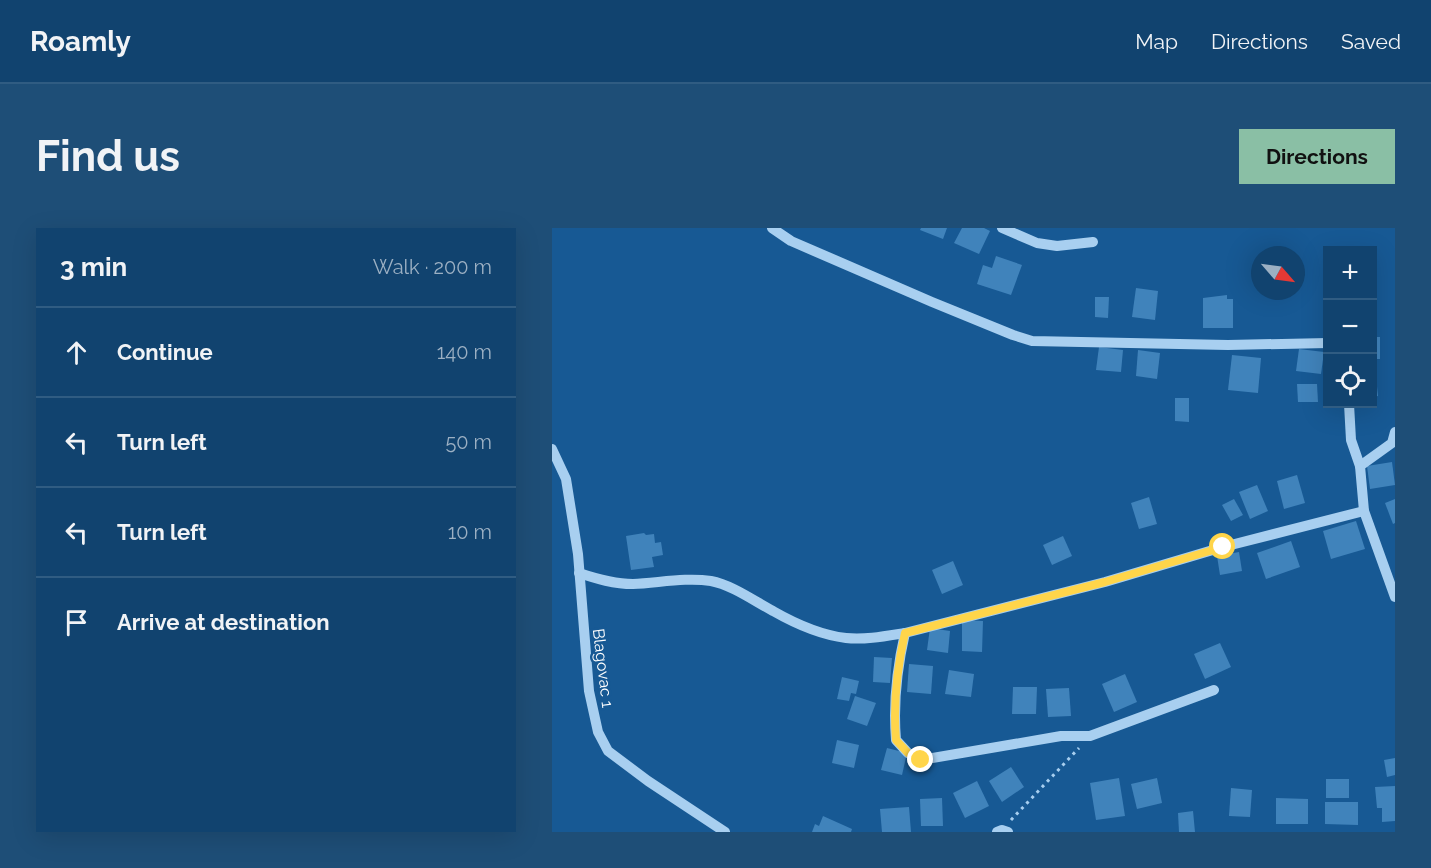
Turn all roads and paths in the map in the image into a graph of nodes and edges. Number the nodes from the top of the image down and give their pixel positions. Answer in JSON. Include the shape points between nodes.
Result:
{"nodes":[{"id":1,"x":772,"y":228,"type":"edge"},
{"id":2,"x":1002,"y":228,"type":"edge"},
{"id":3,"x":1093,"y":242,"type":"dead end"},
{"id":4,"x":1323,"y":343,"type":"edge"},
{"id":5,"x":1349,"y":408,"type":"edge"},
{"id":6,"x":1395,"y":432,"type":"edge"},
{"id":7,"x":552,"y":449,"type":"edge"},
{"id":8,"x":1360,"y":466,"type":"junction"},
{"id":9,"x":1364,"y":511,"type":"junction"},
{"id":10,"x":579,"y":573,"type":"junction"},
{"id":11,"x":1395,"y":597,"type":"edge"},
{"id":12,"x":905,"y":633,"type":"junction"},
{"id":13,"x":1214,"y":690,"type":"dead end"},
{"id":14,"x":1090,"y":736,"type":"junction"},
{"id":15,"x":1002,"y":831,"type":"edge"},
{"id":16,"x":725,"y":832,"type":"edge"}],
"edges":[{"from":1,"to":4,"type":"street","via":[[899,288],[1032,341]]},
{"from":2,"to":3,"type":"street","via":[[1037,243],[1057,246]]},
{"from":5,"to":8,"type":"street","via":[[1351,440]]},
{"from":6,"to":8,"type":"street","via":[[1392,443]]},
{"from":7,"to":10,"type":"street","name":"Blagovac 1","via":[[566,478]]},
{"from":8,"to":9,"type":"street"},
{"from":9,"to":11,"type":"street"},
{"from":9,"to":12,"type":"street"},
{"from":10,"to":12,"type":"street","via":[[602,581],[631,584],[712,581],[808,627],[845,638]]},
{"from":10,"to":16,"type":"street","name":"Blagovac 1","via":[[589,691],[598,732],[608,751]]},
{"from":12,"to":14,"type":"street","via":[[894,724],[896,740],[908,753],[921,760],[1062,736]]},
{"from":13,"to":14,"type":"street"},
{"from":14,"to":15,"type":"path"}]}
